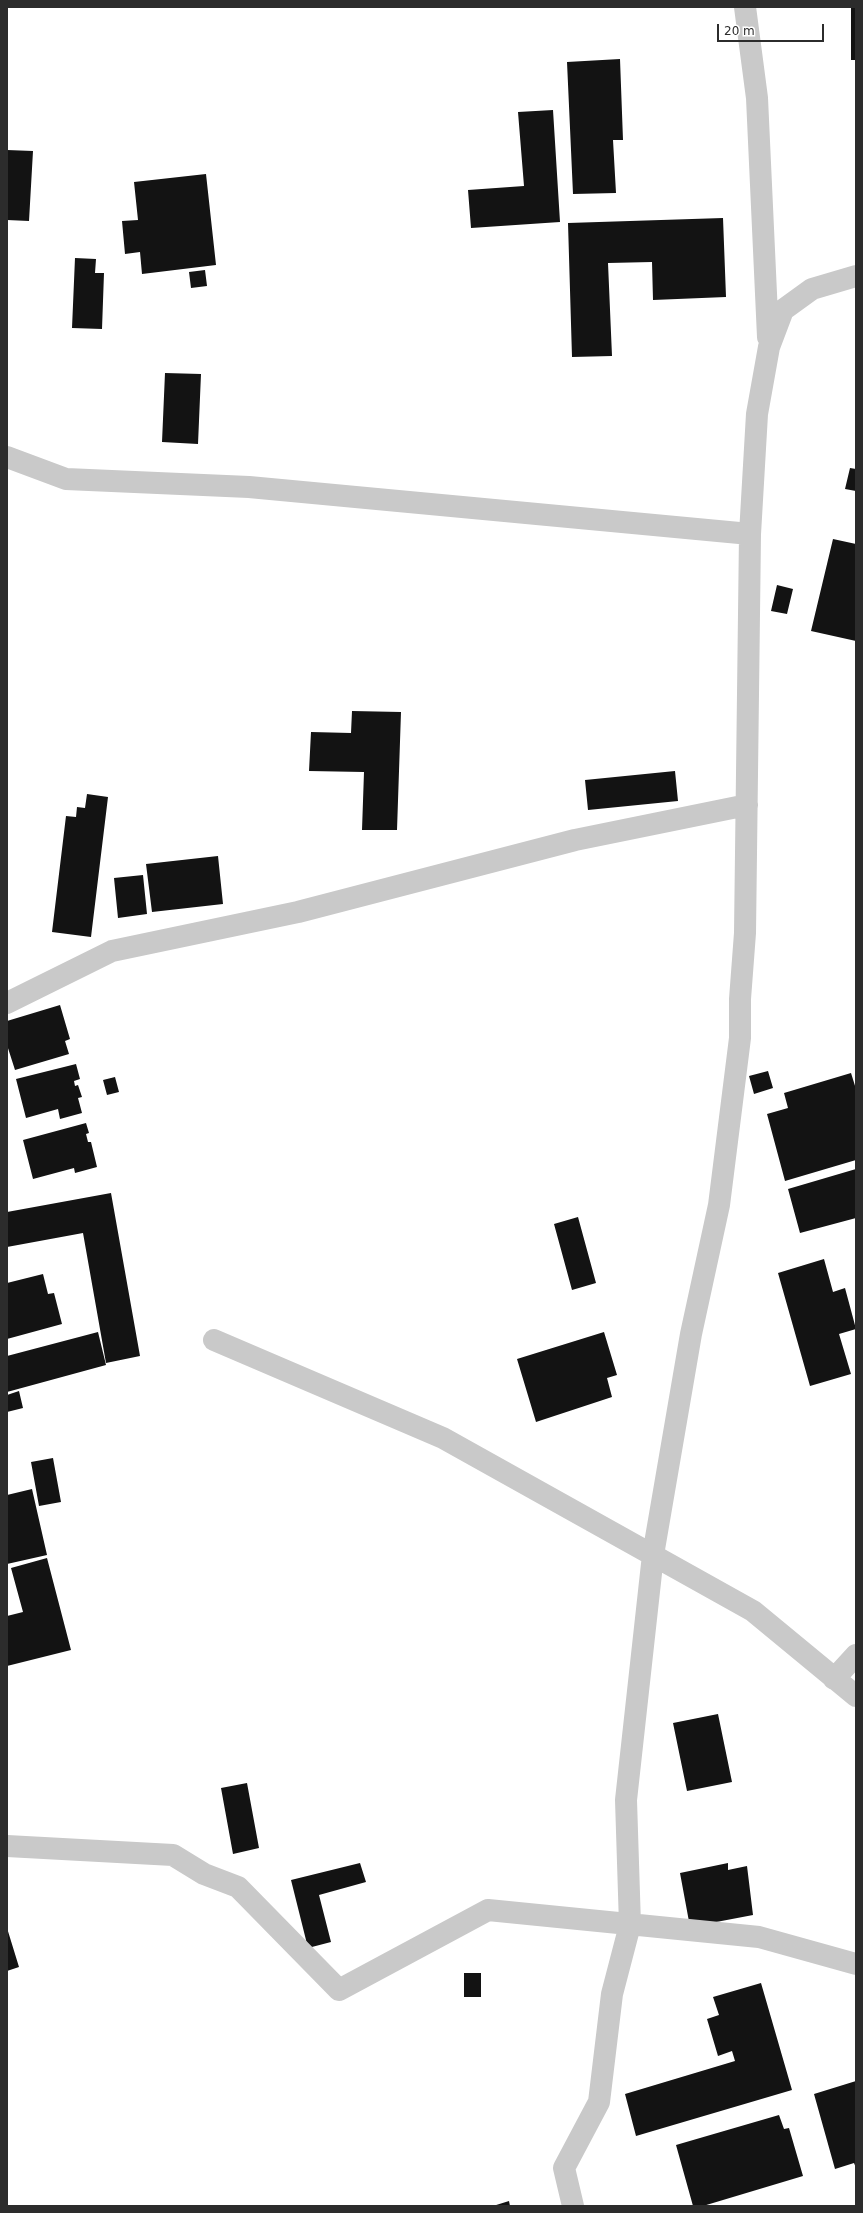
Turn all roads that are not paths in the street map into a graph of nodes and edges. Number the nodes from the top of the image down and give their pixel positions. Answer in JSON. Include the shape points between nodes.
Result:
{"nodes":[{"id":1,"x":745,"y":7,"type":"edge"},
{"id":2,"x":856,"y":276,"type":"edge"},
{"id":3,"x":769,"y":347,"type":"junction"},
{"id":4,"x":7,"y":457,"type":"edge"},
{"id":5,"x":750,"y":534,"type":"junction"},
{"id":6,"x":747,"y":805,"type":"junction"},
{"id":7,"x":7,"y":1003,"type":"edge"},
{"id":8,"x":214,"y":1340,"type":"dead end"},
{"id":9,"x":653,"y":1555,"type":"junction"},
{"id":10,"x":856,"y":1655,"type":"edge"},
{"id":11,"x":834,"y":1679,"type":"junction"},
{"id":12,"x":856,"y":1696,"type":"edge"},
{"id":13,"x":7,"y":1846,"type":"edge"},
{"id":14,"x":630,"y":1925,"type":"junction"},
{"id":15,"x":856,"y":1964,"type":"edge"},
{"id":16,"x":573,"y":2206,"type":"edge"}],
"edges":[{"from":1,"to":3,"type":"street","via":[[757,98]]},
{"from":2,"to":3,"type":"street","via":[[812,288],[783,310]]},
{"from":3,"to":5,"type":"street","via":[[757,414]]},
{"from":4,"to":5,"type":"street","via":[[66,479],[249,487]]},
{"from":5,"to":6,"type":"street"},
{"from":6,"to":7,"type":"street","via":[[575,840],[298,912],[112,951]]},
{"from":6,"to":9,"type":"street","via":[[740,1038],[719,1205],[691,1334]]},
{"from":8,"to":9,"type":"street","via":[[443,1438]]},
{"from":9,"to":11,"type":"street","via":[[753,1611]]},
{"from":9,"to":14,"type":"street","via":[[626,1800]]},
{"from":10,"to":11,"type":"street"},
{"from":11,"to":12,"type":"street"},
{"from":13,"to":14,"type":"street","via":[[173,1856],[204,1874],[238,1887],[339,1990],[488,1910]]},
{"from":14,"to":15,"type":"street","via":[[759,1937]]},
{"from":14,"to":16,"type":"street","via":[[612,1994],[599,2102],[564,2168]]}]}
